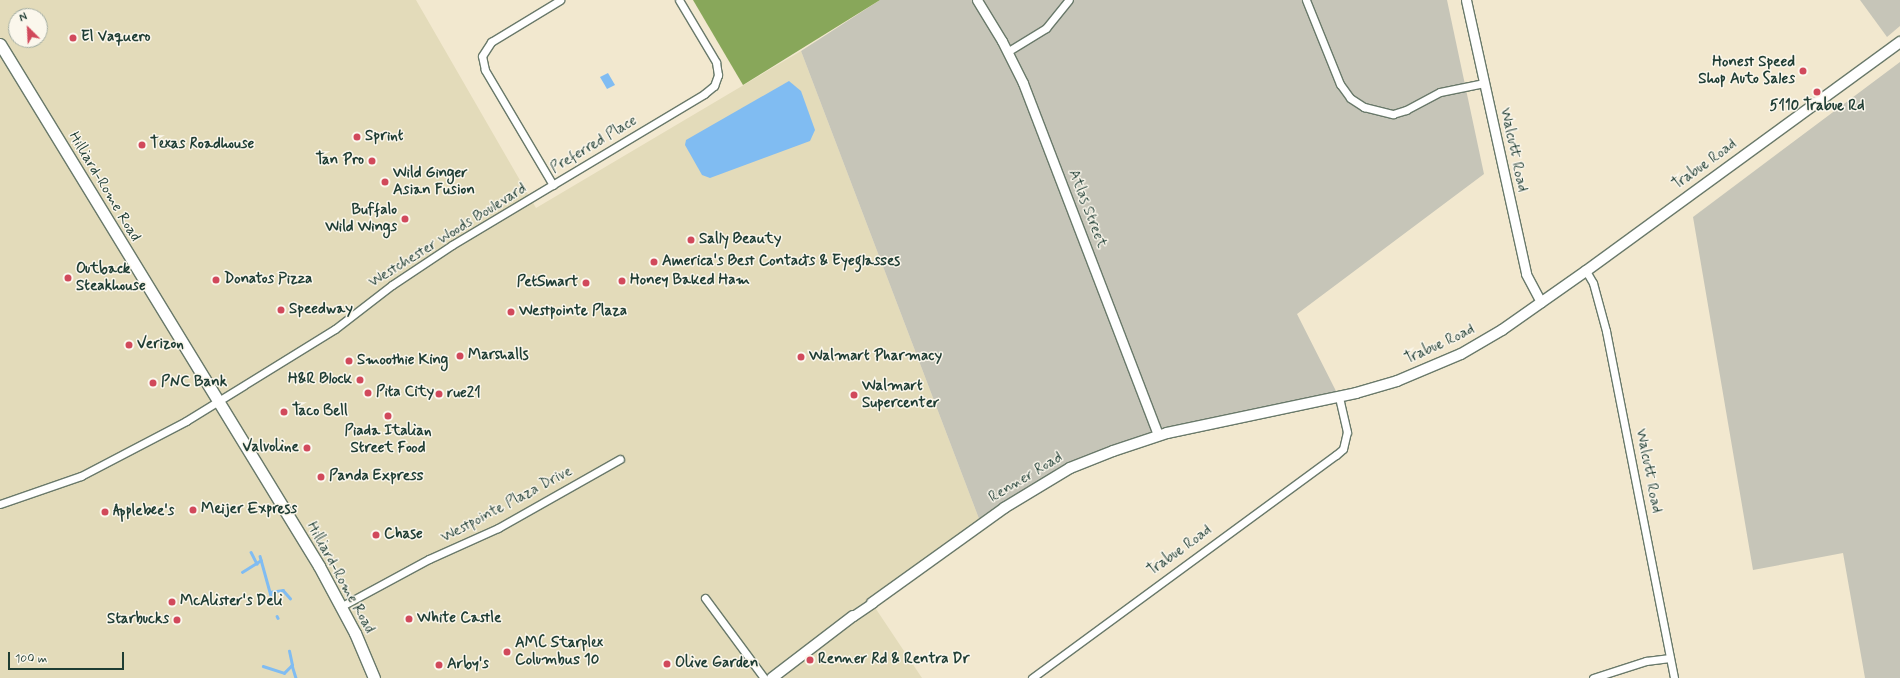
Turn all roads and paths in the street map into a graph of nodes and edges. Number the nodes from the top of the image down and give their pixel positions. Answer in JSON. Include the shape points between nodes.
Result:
{"nodes":[{"id":1,"x":560,"y":0,"type":"edge"},
{"id":2,"x":679,"y":0,"type":"edge"},
{"id":3,"x":977,"y":0,"type":"edge"},
{"id":4,"x":1069,"y":0,"type":"edge"},
{"id":5,"x":1306,"y":0,"type":"edge"},
{"id":6,"x":1466,"y":0,"type":"edge"},
{"id":7,"x":1900,"y":42,"type":"edge"},
{"id":8,"x":0,"y":44,"type":"edge"},
{"id":9,"x":1007,"y":52,"type":"junction"},
{"id":10,"x":1484,"y":83,"type":"junction"},
{"id":11,"x":553,"y":185,"type":"junction"},
{"id":12,"x":1586,"y":271,"type":"junction"},
{"id":13,"x":1541,"y":302,"type":"junction"},
{"id":14,"x":1339,"y":397,"type":"junction"},
{"id":15,"x":217,"y":401,"type":"junction"},
{"id":16,"x":1158,"y":435,"type":"junction"},
{"id":17,"x":620,"y":459,"type":"dead end"},
{"id":18,"x":0,"y":504,"type":"edge"},
{"id":19,"x":705,"y":598,"type":"dead end"},
{"id":20,"x":872,"y":603,"type":"joint"},
{"id":21,"x":342,"y":606,"type":"junction"},
{"id":22,"x":853,"y":616,"type":"joint"},
{"id":23,"x":1670,"y":658,"type":"junction"},
{"id":24,"x":1042,"y":671,"type":"junction"},
{"id":25,"x":374,"y":678,"type":"edge"},
{"id":26,"x":764,"y":678,"type":"edge"},
{"id":27,"x":772,"y":678,"type":"edge"},
{"id":28,"x":1032,"y":678,"type":"edge"},
{"id":29,"x":1047,"y":678,"type":"edge"},
{"id":30,"x":1593,"y":678,"type":"edge"},
{"id":31,"x":1674,"y":678,"type":"edge"}],
"edges":[{"from":1,"to":11,"type":"street","name":"Preferred Place","via":[[491,42],[482,56],[484,70]]},
{"from":2,"to":11,"type":"street","name":"Preferred Place","via":[[716,62],[718,75],[714,86]]},
{"from":3,"to":9,"type":"street","name":"Atlas Street"},
{"from":4,"to":9,"type":"street","via":[[1046,28]]},
{"from":5,"to":10,"type":"street","via":[[1340,84],[1350,98],[1364,107],[1393,114],[1440,92]]},
{"from":6,"to":10,"type":"street","name":"Walcutt Road"},
{"from":7,"to":12,"type":"main road","name":"Trabue Road"},
{"from":8,"to":15,"type":"main road","name":"Hilliard-Rome Road"},
{"from":9,"to":16,"type":"street","name":"Atlas Street","via":[[1040,124]]},
{"from":10,"to":13,"type":"street","name":"Walcutt Road","via":[[1526,274]]},
{"from":11,"to":15,"type":"street","name":"Westchester Woods Boulevard","via":[[406,275],[335,329]]},
{"from":12,"to":13,"type":"main road","name":"Trabue Road"},
{"from":12,"to":23,"type":"street","name":"Walcutt Road","via":[[1593,283],[1606,331]]},
{"from":13,"to":14,"type":"main road","name":"Trabue Road","via":[[1497,333],[1439,364],[1397,381]]},
{"from":14,"to":16,"type":"main road","name":"Renner Road"},
{"from":14,"to":24,"type":"street","name":"Trabue Road","via":[[1347,432],[1342,449],[1336,456]]},
{"from":15,"to":18,"type":"street","name":"Westchester Woods Boulevard","via":[[81,476]]},
{"from":15,"to":21,"type":"main road","name":"Hilliard-Rome Road"},
{"from":16,"to":20,"type":"main road","name":"Renner Road","via":[[1113,451],[1045,481]]},
{"from":17,"to":21,"type":"street","name":"Westpointe Plaza Drive","via":[[498,528],[429,559]]},
{"from":19,"to":26,"type":"street"},
{"from":20,"to":22,"type":"street","name":"Renner Road"},
{"from":21,"to":25,"type":"main road","name":"Hilliard-Rome Road"},
{"from":22,"to":27,"type":"main road","name":"Renner Road"},
{"from":23,"to":30,"type":"street","via":[[1646,661]]},
{"from":23,"to":31,"type":"street","name":"Walcutt Road"},
{"from":24,"to":28,"type":"street","name":"Trabue Road"},
{"from":24,"to":29,"type":"street"}]}
